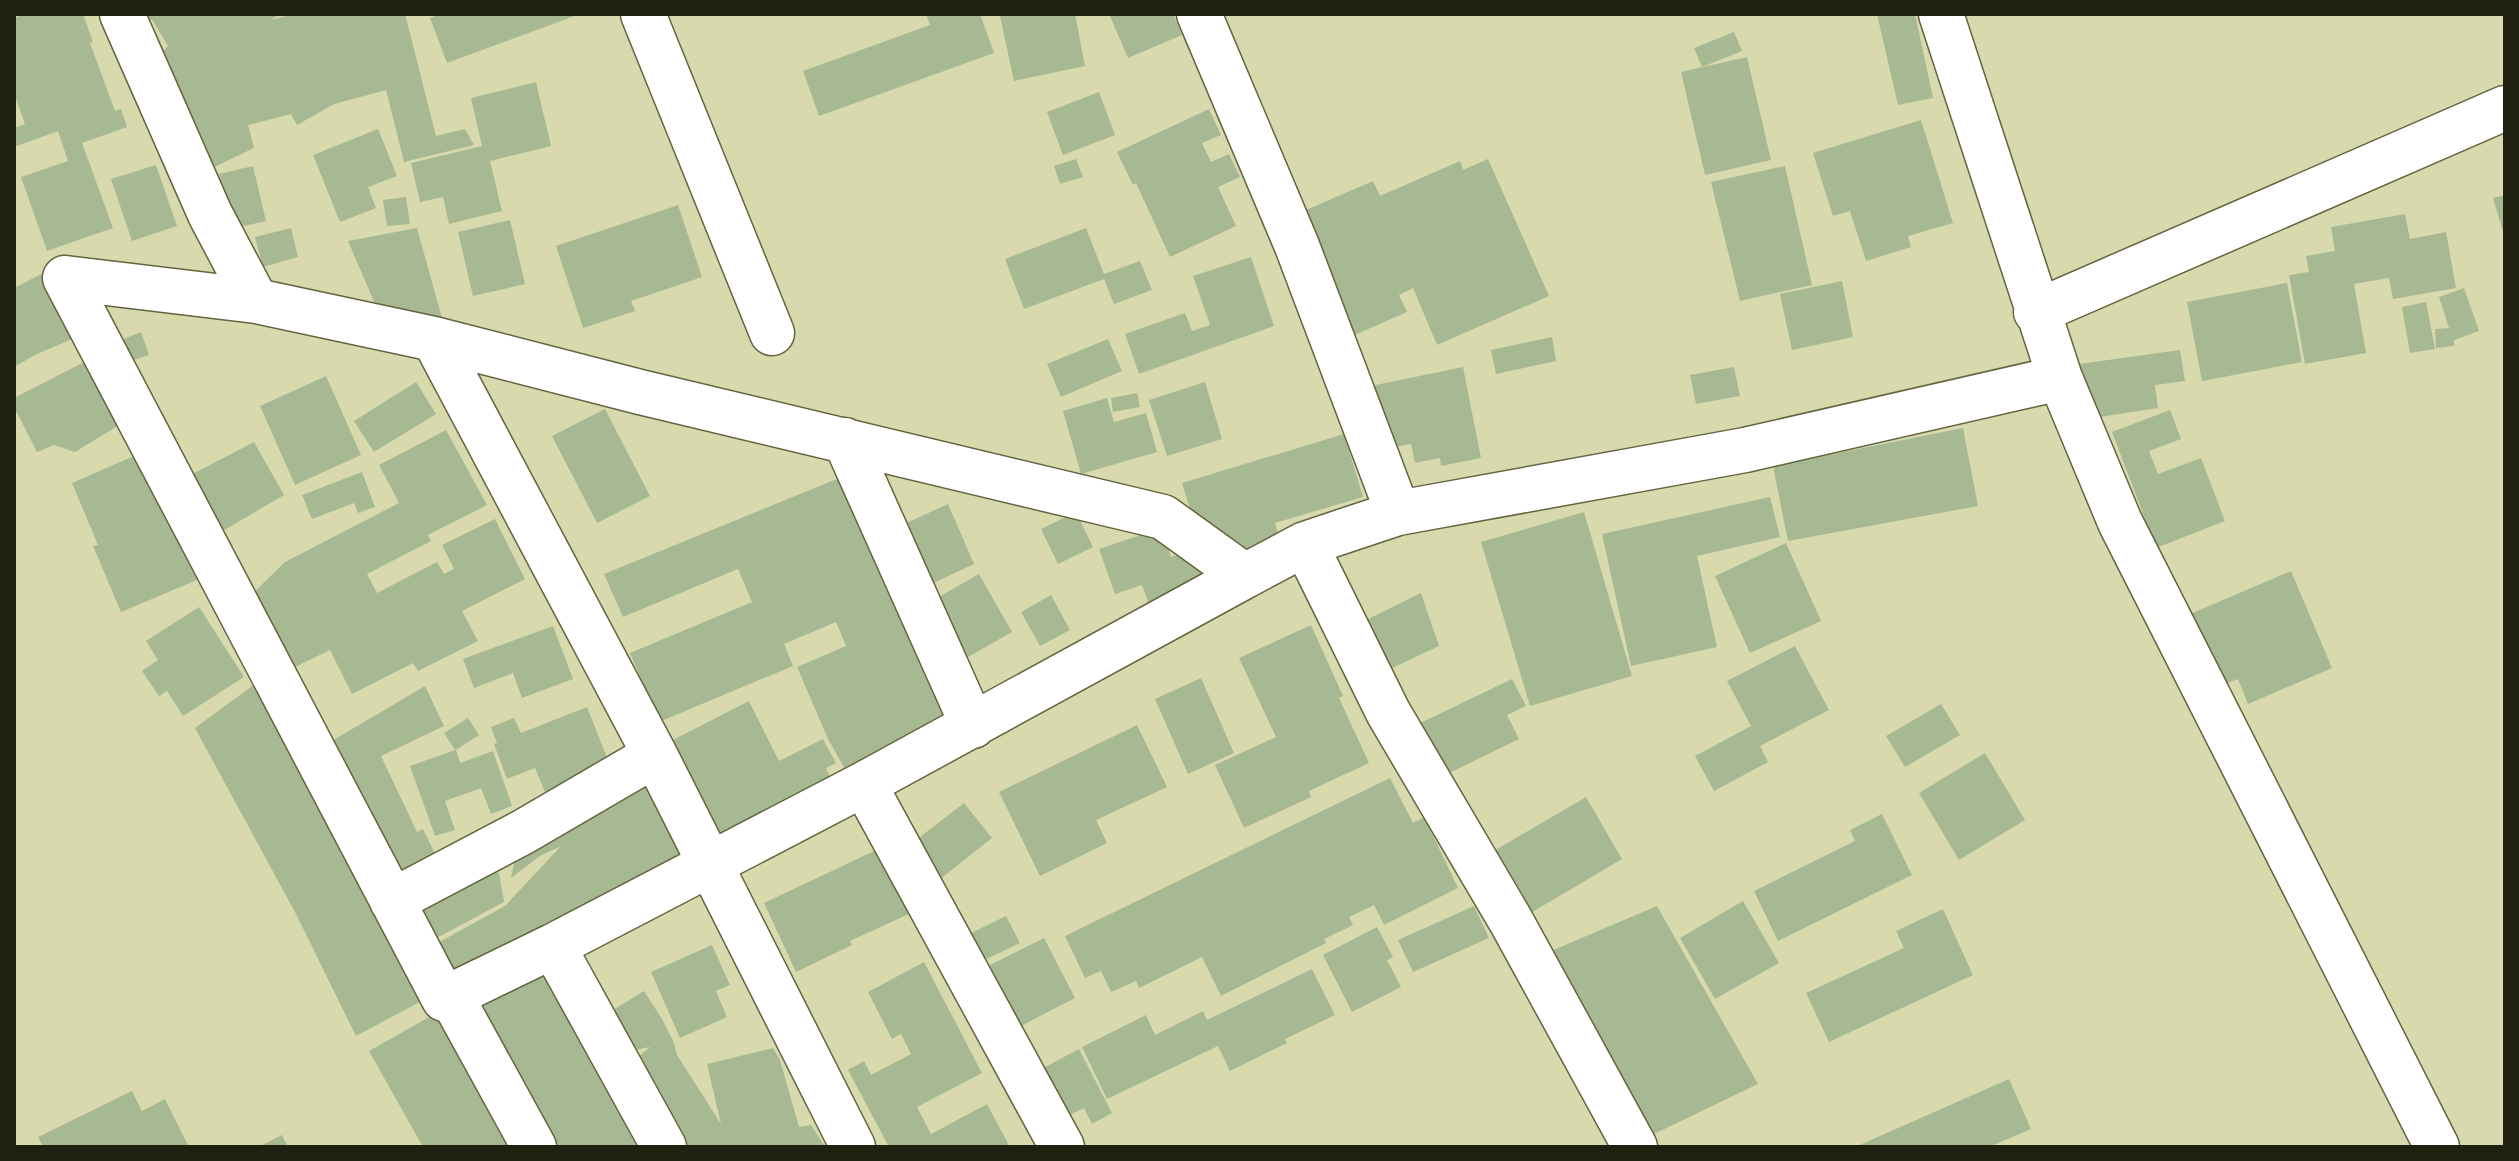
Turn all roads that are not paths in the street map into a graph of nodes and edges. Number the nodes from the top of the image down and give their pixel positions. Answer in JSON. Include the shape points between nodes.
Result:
{"nodes":[{"id":1,"x":122,"y":14,"type":"edge"},
{"id":2,"x":643,"y":14,"type":"edge"},
{"id":3,"x":1199,"y":14,"type":"edge"},
{"id":4,"x":1941,"y":14,"type":"edge"},
{"id":5,"x":2505,"y":108,"type":"edge"},
{"id":6,"x":256,"y":301,"type":"junction"},
{"id":7,"x":2036,"y":312,"type":"junction"},
{"id":8,"x":772,"y":333,"type":"dead end"},
{"id":9,"x":434,"y":339,"type":"junction"},
{"id":10,"x":2060,"y":378,"type":"junction"},
{"id":11,"x":845,"y":440,"type":"junction"},
{"id":12,"x":1398,"y":513,"type":"junction"},
{"id":13,"x":1305,"y":544,"type":"junction"},
{"id":14,"x":1245,"y":576,"type":"junction"},
{"id":15,"x":973,"y":726,"type":"junction"},
{"id":16,"x":655,"y":755,"type":"junction"},
{"id":17,"x":864,"y":784,"type":"junction"},
{"id":18,"x":709,"y":864,"type":"junction"},
{"id":19,"x":392,"y":901,"type":"junction"},
{"id":20,"x":553,"y":946,"type":"junction"},
{"id":21,"x":451,"y":996,"type":"junction"},
{"id":22,"x":534,"y":1147,"type":"edge"},
{"id":23,"x":664,"y":1147,"type":"edge"},
{"id":24,"x":853,"y":1147,"type":"edge"},
{"id":25,"x":1062,"y":1147,"type":"edge"},
{"id":26,"x":1635,"y":1147,"type":"edge"},
{"id":27,"x":2437,"y":1147,"type":"edge"}],
"edges":[{"from":1,"to":6,"type":"street","via":[[210,214]]},
{"from":2,"to":8,"type":"street"},
{"from":3,"to":12,"type":"street","via":[[1297,246]]},
{"from":4,"to":7,"type":"street"},
{"from":5,"to":7,"type":"street"},
{"from":6,"to":9,"type":"street"},
{"from":6,"to":19,"type":"street","via":[[65,278]]},
{"from":7,"to":10,"type":"street"},
{"from":9,"to":11,"type":"street"},
{"from":9,"to":16,"type":"street"},
{"from":10,"to":12,"type":"street","via":[[1745,450]]},
{"from":10,"to":27,"type":"street","via":[[2120,522]]},
{"from":11,"to":14,"type":"street","via":[[1163,517]]},
{"from":11,"to":15,"type":"street"},
{"from":12,"to":13,"type":"street"},
{"from":13,"to":14,"type":"street"},
{"from":13,"to":26,"type":"street","via":[[1388,712]]},
{"from":14,"to":15,"type":"street"},
{"from":15,"to":17,"type":"street"},
{"from":16,"to":18,"type":"street"},
{"from":16,"to":19,"type":"street"},
{"from":17,"to":18,"type":"street"},
{"from":17,"to":25,"type":"street"},
{"from":18,"to":20,"type":"street"},
{"from":18,"to":24,"type":"street"},
{"from":19,"to":21,"type":"street","via":[[444,999]]},
{"from":20,"to":21,"type":"street"},
{"from":20,"to":23,"type":"street"},
{"from":21,"to":22,"type":"street"}]}
